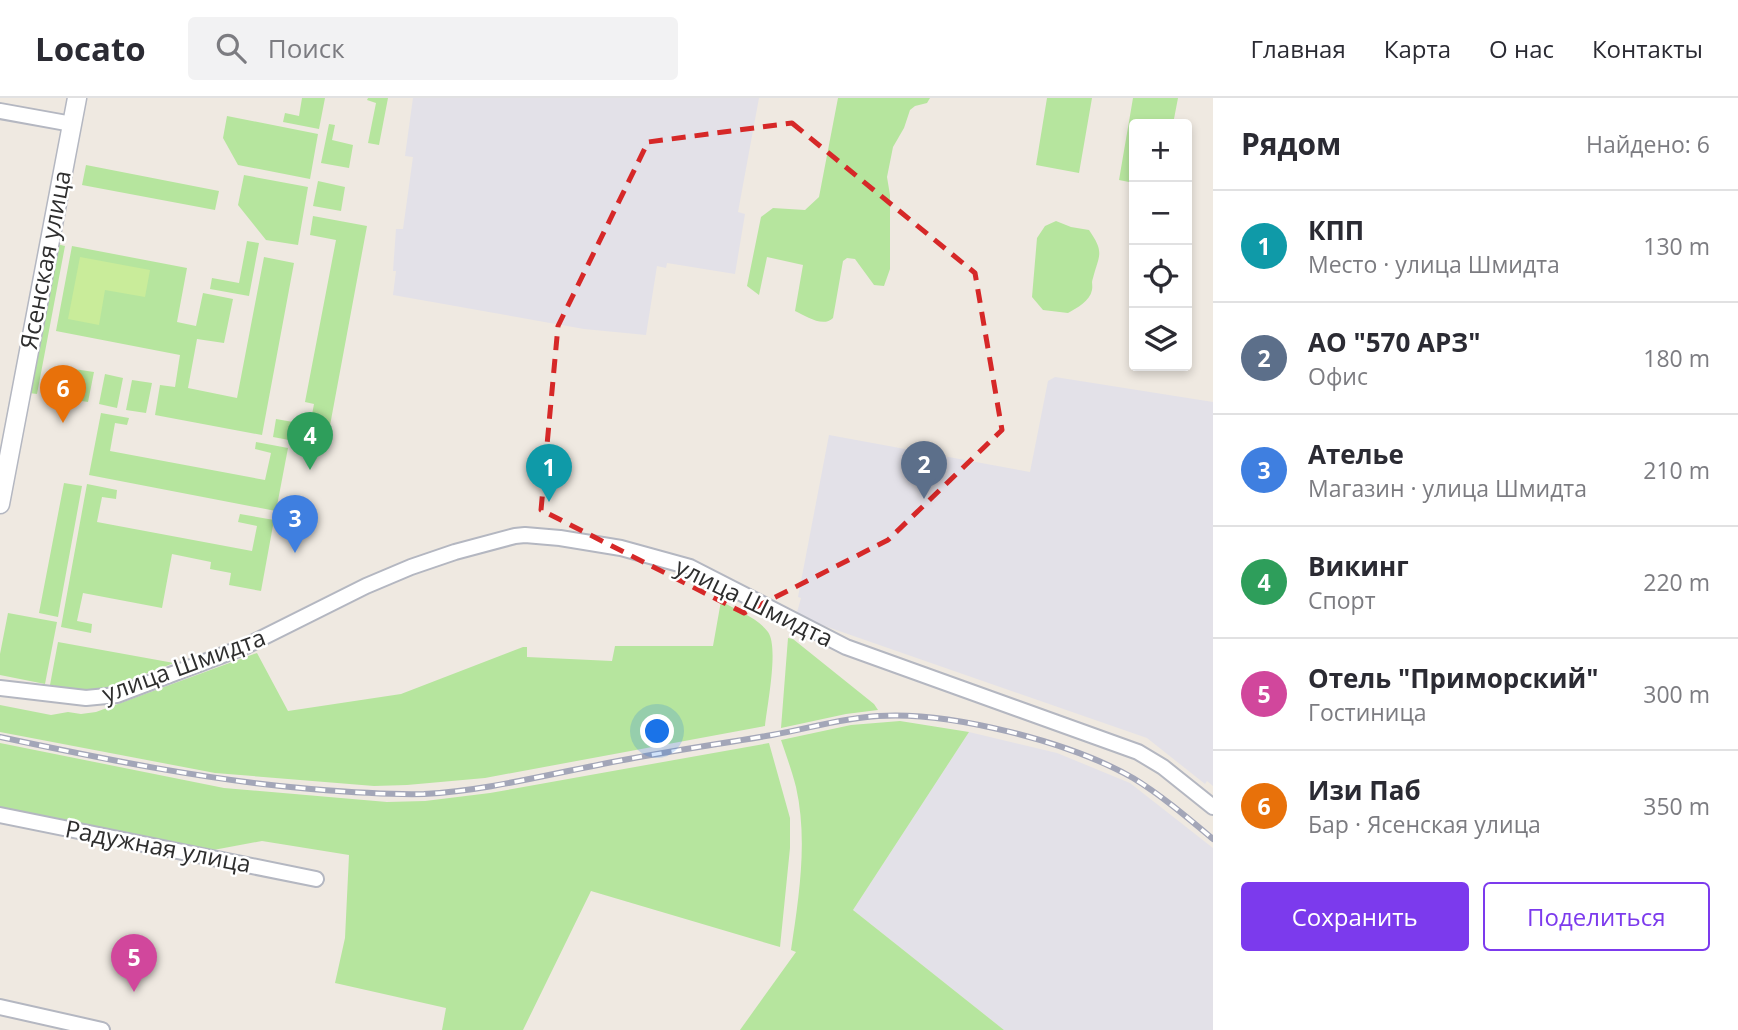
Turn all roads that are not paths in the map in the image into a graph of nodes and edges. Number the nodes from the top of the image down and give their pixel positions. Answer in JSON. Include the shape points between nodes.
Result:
{"nodes":[{"id":1,"x":77,"y":98,"type":"edge"},
{"id":2,"x":0,"y":111,"type":"edge"},
{"id":3,"x":72,"y":124,"type":"junction"},
{"id":4,"x":4,"y":464,"type":"edge"},
{"id":5,"x":0,"y":503,"type":"edge"},
{"id":6,"x":0,"y":688,"type":"edge"},
{"id":7,"x":1213,"y":807,"type":"edge"},
{"id":8,"x":0,"y":815,"type":"edge"},
{"id":9,"x":316,"y":879,"type":"dead end"},
{"id":10,"x":0,"y":1007,"type":"edge"},
{"id":11,"x":102,"y":1030,"type":"edge"}],
"edges":[{"from":1,"to":3,"type":"street","name":"Ясенская улица"},
{"from":2,"to":3,"type":"street"},
{"from":3,"to":4,"type":"street","name":"Ясенская улица"},
{"from":4,"to":5,"type":"street","name":"Ясенская улица"},
{"from":6,"to":7,"type":"street","name":"улица Шмидта","via":[[86,698],[112,696],[244,647],[420,563],[515,536],[560,538],[691,567],[846,647],[1138,752]]},
{"from":8,"to":9,"type":"street","name":"Радужная улица"},
{"from":10,"to":11,"type":"street"}]}
